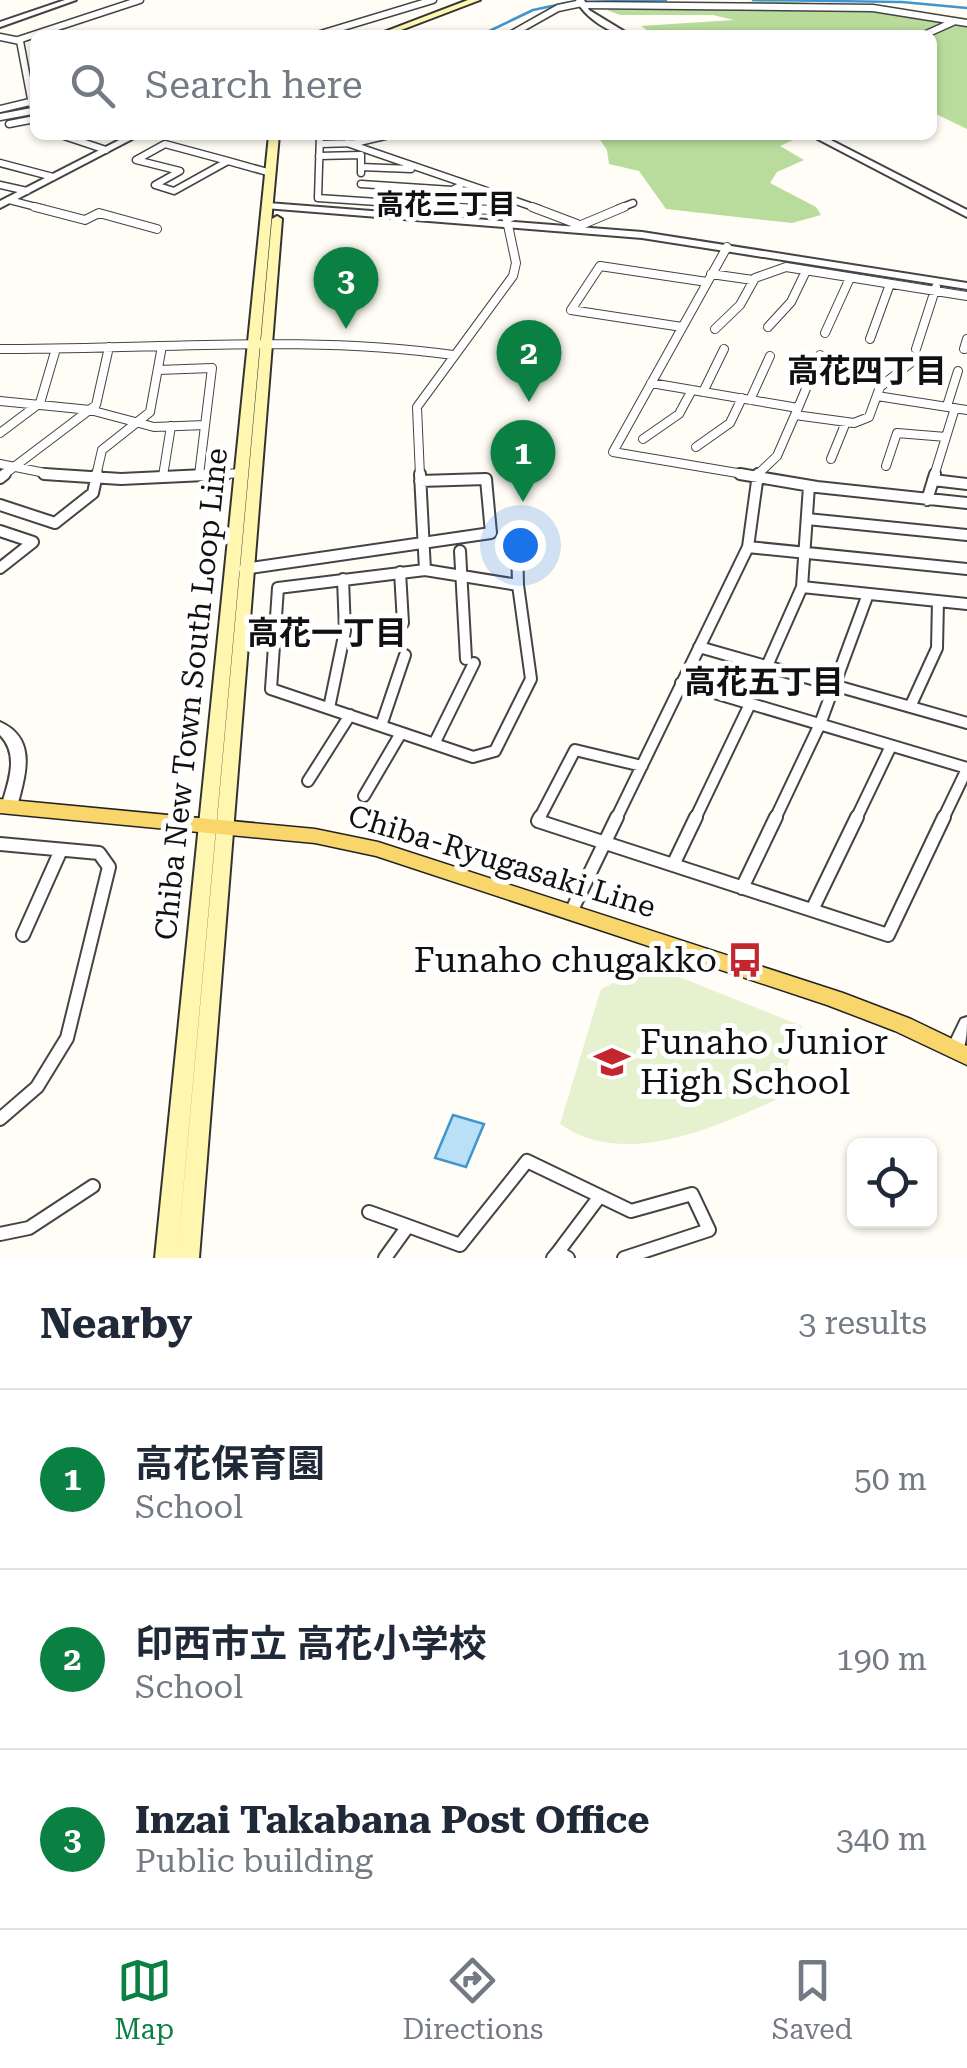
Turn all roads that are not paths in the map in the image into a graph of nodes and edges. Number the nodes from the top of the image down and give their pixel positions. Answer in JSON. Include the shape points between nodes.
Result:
{"nodes":[{"id":1,"x":72,"y":0,"type":"edge"},
{"id":2,"x":140,"y":0,"type":"edge"},
{"id":3,"x":476,"y":0,"type":"edge"},
{"id":4,"x":486,"y":0,"type":"edge"},
{"id":5,"x":428,"y":1,"type":"edge"},
{"id":6,"x":581,"y":3,"type":"edge"},
{"id":7,"x":953,"y":22,"type":"junction"},
{"id":8,"x":967,"y":23,"type":"edge"},
{"id":9,"x":0,"y":25,"type":"edge"},
{"id":10,"x":52,"y":30,"type":"edge"},
{"id":11,"x":333,"y":30,"type":"edge"},
{"id":12,"x":394,"y":30,"type":"edge"},
{"id":13,"x":405,"y":30,"type":"edge"},
{"id":14,"x":523,"y":30,"type":"edge"},
{"id":15,"x":619,"y":30,"type":"edge"},
{"id":16,"x":935,"y":30,"type":"edge"},
{"id":17,"x":30,"y":36,"type":"edge"},
{"id":18,"x":0,"y":37,"type":"edge"},
{"id":19,"x":18,"y":40,"type":"junction"},
{"id":20,"x":30,"y":97,"type":"edge"},
{"id":21,"x":0,"y":109,"type":"edge"},
{"id":22,"x":30,"y":111,"type":"edge"},
{"id":23,"x":30,"y":112,"type":"edge"},
{"id":24,"x":30,"y":113,"type":"edge"},
{"id":25,"x":0,"y":117,"type":"edge"},
{"id":26,"x":9,"y":124,"type":"dead end"},
{"id":27,"x":76,"y":140,"type":"edge"},
{"id":28,"x":126,"y":140,"type":"edge"},
{"id":29,"x":274,"y":140,"type":"edge"},
{"id":30,"x":283,"y":140,"type":"edge"},
{"id":31,"x":320,"y":140,"type":"edge"},
{"id":32,"x":327,"y":140,"type":"edge"},
{"id":33,"x":362,"y":140,"type":"edge"},
{"id":34,"x":824,"y":140,"type":"edge"},
{"id":35,"x":347,"y":143,"type":"junction"},
{"id":36,"x":106,"y":150,"type":"junction"},
{"id":37,"x":319,"y":156,"type":"junction"},
{"id":38,"x":229,"y":162,"type":"junction"},
{"id":39,"x":0,"y":163,"type":"edge"},
{"id":40,"x":361,"y":168,"type":"junction"},
{"id":41,"x":271,"y":172,"type":"junction"},
{"id":42,"x":53,"y":177,"type":"junction"},
{"id":43,"x":0,"y":184,"type":"edge"},
{"id":44,"x":361,"y":184,"type":"junction"},
{"id":45,"x":460,"y":186,"type":"junction"},
{"id":46,"x":27,"y":191,"type":"junction"},
{"id":47,"x":507,"y":197,"type":"junction"},
{"id":48,"x":361,"y":201,"type":"junction"},
{"id":49,"x":4,"y":203,"type":"edge"},
{"id":50,"x":633,"y":204,"type":"dead end"},
{"id":51,"x":273,"y":206,"type":"junction"},
{"id":52,"x":967,"y":214,"type":"edge"},
{"id":53,"x":508,"y":224,"type":"junction"},
{"id":54,"x":575,"y":227,"type":"junction"},
{"id":55,"x":157,"y":230,"type":"dead end"},
{"id":56,"x":727,"y":247,"type":"junction"},
{"id":57,"x":806,"y":270,"type":"junction"},
{"id":58,"x":709,"y":278,"type":"junction"},
{"id":59,"x":850,"y":278,"type":"junction"},
{"id":60,"x":754,"y":280,"type":"junction"},
{"id":61,"x":890,"y":284,"type":"junction"},
{"id":62,"x":936,"y":286,"type":"junction"},
{"id":63,"x":967,"y":286,"type":"edge"},
{"id":64,"x":967,"y":296,"type":"edge"},
{"id":65,"x":682,"y":327,"type":"junction"},
{"id":66,"x":768,"y":327,"type":"dead end"},
{"id":67,"x":715,"y":329,"type":"dead end"},
{"id":68,"x":825,"y":332,"type":"dead end"},
{"id":69,"x":870,"y":338,"type":"dead end"},
{"id":70,"x":260,"y":343,"type":"junction"},
{"id":71,"x":162,"y":346,"type":"junction"},
{"id":72,"x":109,"y":347,"type":"junction"},
{"id":73,"x":916,"y":348,"type":"dead end"},
{"id":74,"x":2,"y":349,"type":"edge"},
{"id":75,"x":724,"y":350,"type":"dead end"},
{"id":76,"x":56,"y":352,"type":"junction"},
{"id":77,"x":453,"y":354,"type":"junction"},
{"id":78,"x":820,"y":355,"type":"dead end"},
{"id":79,"x":770,"y":356,"type":"dead end"},
{"id":80,"x":0,"y":361,"type":"edge"},
{"id":81,"x":913,"y":362,"type":"dead end"},
{"id":82,"x":158,"y":370,"type":"junction"},
{"id":83,"x":958,"y":370,"type":"dead end"},
{"id":84,"x":652,"y":382,"type":"junction"},
{"id":85,"x":692,"y":390,"type":"junction"},
{"id":86,"x":703,"y":392,"type":"junction"},
{"id":87,"x":877,"y":396,"type":"junction"},
{"id":88,"x":746,"y":399,"type":"junction"},
{"id":89,"x":0,"y":401,"type":"edge"},
{"id":90,"x":40,"y":403,"type":"junction"},
{"id":91,"x":951,"y":407,"type":"junction"},
{"id":92,"x":90,"y":410,"type":"junction"},
{"id":93,"x":967,"y":410,"type":"edge"},
{"id":94,"x":796,"y":411,"type":"junction"},
{"id":95,"x":136,"y":422,"type":"junction"},
{"id":96,"x":846,"y":422,"type":"junction"},
{"id":97,"x":205,"y":425,"type":"junction"},
{"id":98,"x":171,"y":426,"type":"junction"},
{"id":99,"x":0,"y":433,"type":"edge"},
{"id":100,"x":946,"y":437,"type":"junction"},
{"id":101,"x":643,"y":439,"type":"dead end"},
{"id":102,"x":696,"y":448,"type":"dead end"},
{"id":103,"x":831,"y":459,"type":"dead end"},
{"id":104,"x":0,"y":464,"type":"edge"},
{"id":105,"x":886,"y":466,"type":"dead end"},
{"id":106,"x":13,"y":468,"type":"junction"},
{"id":107,"x":249,"y":473,"type":"junction"},
{"id":108,"x":199,"y":475,"type":"junction"},
{"id":109,"x":164,"y":476,"type":"junction"},
{"id":110,"x":754,"y":477,"type":"junction"},
{"id":111,"x":0,"y":478,"type":"edge"},
{"id":112,"x":96,"y":478,"type":"junction"},
{"id":113,"x":420,"y":480,"type":"junction"},
{"id":114,"x":933,"y":480,"type":"junction"},
{"id":115,"x":967,"y":484,"type":"edge"},
{"id":116,"x":810,"y":486,"type":"junction"},
{"id":117,"x":928,"y":500,"type":"junction"},
{"id":118,"x":967,"y":503,"type":"edge"},
{"id":119,"x":0,"y":505,"type":"edge"},
{"id":120,"x":807,"y":519,"type":"junction"},
{"id":121,"x":0,"y":531,"type":"edge"},
{"id":122,"x":967,"y":536,"type":"edge"},
{"id":123,"x":517,"y":542,"type":"dead end"},
{"id":124,"x":422,"y":544,"type":"junction"},
{"id":125,"x":748,"y":546,"type":"junction"},
{"id":126,"x":460,"y":551,"type":"dead end"},
{"id":127,"x":804,"y":552,"type":"junction"},
{"id":128,"x":0,"y":568,"type":"edge"},
{"id":129,"x":967,"y":568,"type":"edge"},
{"id":130,"x":240,"y":569,"type":"junction"},
{"id":131,"x":425,"y":570,"type":"junction"},
{"id":132,"x":400,"y":572,"type":"junction"},
{"id":133,"x":460,"y":576,"type":"junction"},
{"id":134,"x":343,"y":578,"type":"junction"},
{"id":135,"x":518,"y":585,"type":"junction"},
{"id":136,"x":802,"y":587,"type":"junction"},
{"id":137,"x":868,"y":594,"type":"junction"},
{"id":138,"x":938,"y":601,"type":"junction"},
{"id":139,"x":967,"y":604,"type":"edge"},
{"id":140,"x":403,"y":623,"type":"dead end"},
{"id":141,"x":699,"y":646,"type":"junction"},
{"id":142,"x":405,"y":655,"type":"dead end"},
{"id":143,"x":768,"y":666,"type":"junction"},
{"id":144,"x":682,"y":683,"type":"junction"},
{"id":145,"x":834,"y":685,"type":"junction"},
{"id":146,"x":750,"y":704,"type":"junction"},
{"id":147,"x":910,"y":707,"type":"junction"},
{"id":148,"x":330,"y":708,"type":"junction"},
{"id":149,"x":350,"y":715,"type":"junction"},
{"id":150,"x":967,"y":723,"type":"edge"},
{"id":151,"x":820,"y":724,"type":"junction"},
{"id":152,"x":381,"y":726,"type":"junction"},
{"id":153,"x":0,"y":728,"type":"edge"},
{"id":154,"x":402,"y":732,"type":"junction"},
{"id":155,"x":434,"y":744,"type":"junction"},
{"id":156,"x":891,"y":746,"type":"junction"},
{"id":157,"x":642,"y":766,"type":"junction"},
{"id":158,"x":967,"y":769,"type":"edge"},
{"id":159,"x":308,"y":780,"type":"dead end"},
{"id":160,"x":364,"y":796,"type":"dead end"},
{"id":161,"x":4,"y":807,"type":"edge"},
{"id":162,"x":216,"y":826,"type":"junction"},
{"id":163,"x":605,"y":843,"type":"junction"},
{"id":164,"x":0,"y":845,"type":"edge"},
{"id":165,"x":61,"y":850,"type":"junction"},
{"id":166,"x":673,"y":865,"type":"junction"},
{"id":167,"x":742,"y":888,"type":"junction"},
{"id":168,"x":812,"y":910,"type":"junction"},
{"id":169,"x":571,"y":912,"type":"junction"},
{"id":170,"x":22,"y":935,"type":"dead end"},
{"id":171,"x":967,"y":1024,"type":"edge"},
{"id":172,"x":961,"y":1053,"type":"edge"},
{"id":173,"x":0,"y":1118,"type":"edge"},
{"id":174,"x":93,"y":1186,"type":"dead end"},
{"id":175,"x":600,"y":1196,"type":"junction"},
{"id":176,"x":369,"y":1212,"type":"dead end"},
{"id":177,"x":408,"y":1226,"type":"junction"},
{"id":178,"x":0,"y":1234,"type":"edge"},
{"id":179,"x":456,"y":1252,"type":"edge"},
{"id":180,"x":560,"y":1256,"type":"edge"},
{"id":181,"x":166,"y":1258,"type":"edge"},
{"id":182,"x":188,"y":1258,"type":"edge"},
{"id":183,"x":385,"y":1258,"type":"edge"},
{"id":184,"x":624,"y":1258,"type":"edge"}],
"edges":[{"from":1,"to":9,"type":"street"},
{"from":2,"to":10,"type":"street"},
{"from":3,"to":12,"type":"main road"},
{"from":4,"to":13,"type":"main road"},
{"from":5,"to":11,"type":"street"},
{"from":6,"to":7,"type":"street","via":[[874,8]]},
{"from":6,"to":14,"type":"street","via":[[548,9]]},
{"from":6,"to":15,"type":"street"},
{"from":7,"to":8,"type":"street"},
{"from":7,"to":16,"type":"street"},
{"from":17,"to":19,"type":"street"},
{"from":18,"to":19,"type":"street"},
{"from":19,"to":20,"type":"street"},
{"from":21,"to":22,"type":"street"},
{"from":23,"to":25,"type":"street"},
{"from":24,"to":26,"type":"street"},
{"from":27,"to":36,"type":"street"},
{"from":28,"to":36,"type":"street"},
{"from":29,"to":41,"type":"main road","name":"Chiba New Town South Loop Line"},
{"from":30,"to":51,"type":"main road","name":"Chiba New Town South Loop Line"},
{"from":31,"to":37,"type":"street"},
{"from":32,"to":35,"type":"street"},
{"from":33,"to":35,"type":"street"},
{"from":34,"to":52,"type":"street"},
{"from":35,"to":47,"type":"street"},
{"from":36,"to":42,"type":"street"},
{"from":37,"to":40,"type":"street","via":[[360,155]]},
{"from":37,"to":48,"type":"street","via":[[318,198]]},
{"from":38,"to":38,"type":"street","via":[[165,144],[136,160],[180,172],[155,185],[174,191]]},
{"from":38,"to":41,"type":"street"},
{"from":39,"to":42,"type":"street"},
{"from":40,"to":44,"type":"street"},
{"from":40,"to":45,"type":"street","via":[[402,166]]},
{"from":41,"to":51,"type":"main road","name":"Chiba New Town South Loop Line"},
{"from":42,"to":46,"type":"street"},
{"from":43,"to":46,"type":"street"},
{"from":44,"to":45,"type":"street"},
{"from":44,"to":48,"type":"street"},
{"from":45,"to":47,"type":"street"},
{"from":46,"to":49,"type":"street"},
{"from":47,"to":54,"type":"street"},
{"from":48,"to":53,"type":"street","via":[[506,211]]},
{"from":49,"to":55,"type":"street","via":[[85,220],[99,213]]},
{"from":50,"to":54,"type":"street"},
{"from":51,"to":53,"type":"street"},
{"from":51,"to":70,"type":"main road","name":"Chiba New Town South Loop Line"},
{"from":53,"to":54,"type":"street"},
{"from":53,"to":77,"type":"street","via":[[513,276]]},
{"from":54,"to":56,"type":"street"},
{"from":56,"to":58,"type":"street"},
{"from":56,"to":62,"type":"street"},
{"from":57,"to":59,"type":"street"},
{"from":57,"to":60,"type":"street","via":[[786,267]]},
{"from":57,"to":66,"type":"street","via":[[791,302]]},
{"from":58,"to":60,"type":"street"},
{"from":58,"to":65,"type":"street"},
{"from":58,"to":65,"type":"street","via":[[600,266],[572,310]]},
{"from":59,"to":61,"type":"street"},
{"from":59,"to":68,"type":"street"},
{"from":60,"to":67,"type":"street"},
{"from":61,"to":62,"type":"street"},
{"from":61,"to":69,"type":"street"},
{"from":62,"to":63,"type":"street"},
{"from":62,"to":64,"type":"street"},
{"from":62,"to":73,"type":"street"},
{"from":65,"to":84,"type":"street"},
{"from":70,"to":71,"type":"street"},
{"from":70,"to":77,"type":"street","via":[[404,346]]},
{"from":70,"to":107,"type":"main road","name":"Chiba New Town South Loop Line"},
{"from":71,"to":72,"type":"street"},
{"from":71,"to":82,"type":"street"},
{"from":72,"to":76,"type":"street"},
{"from":72,"to":92,"type":"street"},
{"from":74,"to":76,"type":"street"},
{"from":74,"to":80,"type":"street"},
{"from":75,"to":86,"type":"street"},
{"from":76,"to":90,"type":"street"},
{"from":77,"to":113,"type":"street","via":[[417,407]]},
{"from":78,"to":94,"type":"street"},
{"from":79,"to":88,"type":"street"},
{"from":81,"to":87,"type":"street"},
{"from":82,"to":95,"type":"street","via":[[150,412]]},
{"from":82,"to":97,"type":"street","via":[[212,368]]},
{"from":83,"to":91,"type":"street"},
{"from":84,"to":85,"type":"street"},
{"from":84,"to":110,"type":"street","via":[[613,452]]},
{"from":85,"to":86,"type":"street"},
{"from":85,"to":101,"type":"street","via":[[679,414]]},
{"from":86,"to":88,"type":"street"},
{"from":87,"to":91,"type":"street"},
{"from":87,"to":96,"type":"street","via":[[869,416]]},
{"from":88,"to":94,"type":"street"},
{"from":88,"to":102,"type":"street","via":[[730,424]]},
{"from":89,"to":90,"type":"street"},
{"from":90,"to":92,"type":"street"},
{"from":90,"to":99,"type":"street"},
{"from":91,"to":93,"type":"street"},
{"from":91,"to":100,"type":"street"},
{"from":92,"to":95,"type":"street"},
{"from":92,"to":106,"type":"street"},
{"from":94,"to":96,"type":"street"},
{"from":94,"to":110,"type":"street","via":[[777,456]]},
{"from":95,"to":98,"type":"street"},
{"from":95,"to":112,"type":"street","via":[[102,450]]},
{"from":96,"to":103,"type":"street"},
{"from":97,"to":98,"type":"street"},
{"from":97,"to":108,"type":"street"},
{"from":98,"to":109,"type":"street"},
{"from":100,"to":105,"type":"street","via":[[897,432]]},
{"from":100,"to":114,"type":"street"},
{"from":104,"to":106,"type":"street"},
{"from":106,"to":111,"type":"street"},
{"from":106,"to":112,"type":"street","via":[[48,478]]},
{"from":107,"to":108,"type":"street"},
{"from":107,"to":130,"type":"main road","name":"Chiba New Town South Loop Line"},
{"from":108,"to":109,"type":"street"},
{"from":109,"to":112,"type":"street"},
{"from":110,"to":116,"type":"street"},
{"from":110,"to":125,"type":"street"},
{"from":112,"to":119,"type":"street","via":[[93,493],[56,523]]},
{"from":113,"to":124,"type":"street"},
{"from":113,"to":124,"type":"street","via":[[486,480],[492,534]]},
{"from":114,"to":115,"type":"street"},
{"from":114,"to":117,"type":"street"},
{"from":116,"to":117,"type":"street"},
{"from":116,"to":120,"type":"street"},
{"from":117,"to":118,"type":"street"},
{"from":120,"to":122,"type":"street"},
{"from":120,"to":127,"type":"street"},
{"from":121,"to":128,"type":"street","via":[[34,542]]},
{"from":123,"to":135,"type":"street"},
{"from":124,"to":130,"type":"street"},
{"from":124,"to":131,"type":"street"},
{"from":125,"to":127,"type":"street"},
{"from":125,"to":141,"type":"street"},
{"from":126,"to":133,"type":"street"},
{"from":127,"to":129,"type":"street"},
{"from":127,"to":136,"type":"street"},
{"from":130,"to":162,"type":"main road","name":"Chiba New Town South Loop Line"},
{"from":131,"to":132,"type":"street"},
{"from":131,"to":133,"type":"street"},
{"from":132,"to":134,"type":"street"},
{"from":132,"to":140,"type":"street"},
{"from":133,"to":135,"type":"street"},
{"from":133,"to":155,"type":"street","via":[[470,661]]},
{"from":134,"to":148,"type":"street","via":[[345,631]]},
{"from":134,"to":148,"type":"street","via":[[278,588],[271,689]]},
{"from":135,"to":155,"type":"street","via":[[531,679],[495,751],[473,756]]},
{"from":136,"to":137,"type":"street"},
{"from":136,"to":143,"type":"street"},
{"from":137,"to":138,"type":"street"},
{"from":137,"to":145,"type":"street"},
{"from":138,"to":139,"type":"street"},
{"from":138,"to":147,"type":"street","via":[[937,648]]},
{"from":141,"to":143,"type":"street"},
{"from":141,"to":144,"type":"street"},
{"from":142,"to":152,"type":"street"},
{"from":143,"to":145,"type":"street"},
{"from":144,"to":146,"type":"street"},
{"from":144,"to":157,"type":"street"},
{"from":145,"to":147,"type":"street"},
{"from":145,"to":151,"type":"street"},
{"from":146,"to":151,"type":"street"},
{"from":146,"to":166,"type":"street"},
{"from":147,"to":150,"type":"street"},
{"from":148,"to":149,"type":"street"},
{"from":149,"to":152,"type":"street"},
{"from":149,"to":159,"type":"street"},
{"from":151,"to":156,"type":"street"},
{"from":151,"to":167,"type":"street"},
{"from":152,"to":154,"type":"street"},
{"from":153,"to":161,"type":"street","via":[[20,754]]},
{"from":154,"to":155,"type":"street"},
{"from":154,"to":160,"type":"street"},
{"from":156,"to":158,"type":"street"},
{"from":156,"to":168,"type":"street"},
{"from":157,"to":163,"type":"street"},
{"from":157,"to":163,"type":"street","via":[[575,750],[538,821]]},
{"from":158,"to":168,"type":"street","via":[[888,935]]},
{"from":161,"to":162,"type":"main road","name":"Chiba-Ryugasaki Line"},
{"from":162,"to":169,"type":"main road","name":"Chiba-Ryugasaki Line","via":[[378,849]]},
{"from":162,"to":181,"type":"main road","name":"Chiba New Town South Loop Line"},
{"from":162,"to":182,"type":"main road","name":"Chiba New Town South Loop Line"},
{"from":163,"to":166,"type":"street"},
{"from":163,"to":169,"type":"street"},
{"from":164,"to":165,"type":"street"},
{"from":165,"to":170,"type":"street"},
{"from":165,"to":173,"type":"street","via":[[100,854],[109,867],[67,1038],[37,1087]]},
{"from":166,"to":167,"type":"street"},
{"from":167,"to":168,"type":"street"},
{"from":169,"to":172,"type":"main road","name":"Chiba-Ryugasaki Line","via":[[835,999]]},
{"from":171,"to":172,"type":"street"},
{"from":174,"to":178,"type":"street","via":[[29,1228]]},
{"from":175,"to":179,"type":"street","via":[[527,1161]]},
{"from":175,"to":180,"type":"street"},
{"from":175,"to":184,"type":"street","via":[[631,1211],[692,1194],[710,1230]]},
{"from":176,"to":177,"type":"street"},
{"from":177,"to":179,"type":"street"},
{"from":177,"to":183,"type":"street"}]}
